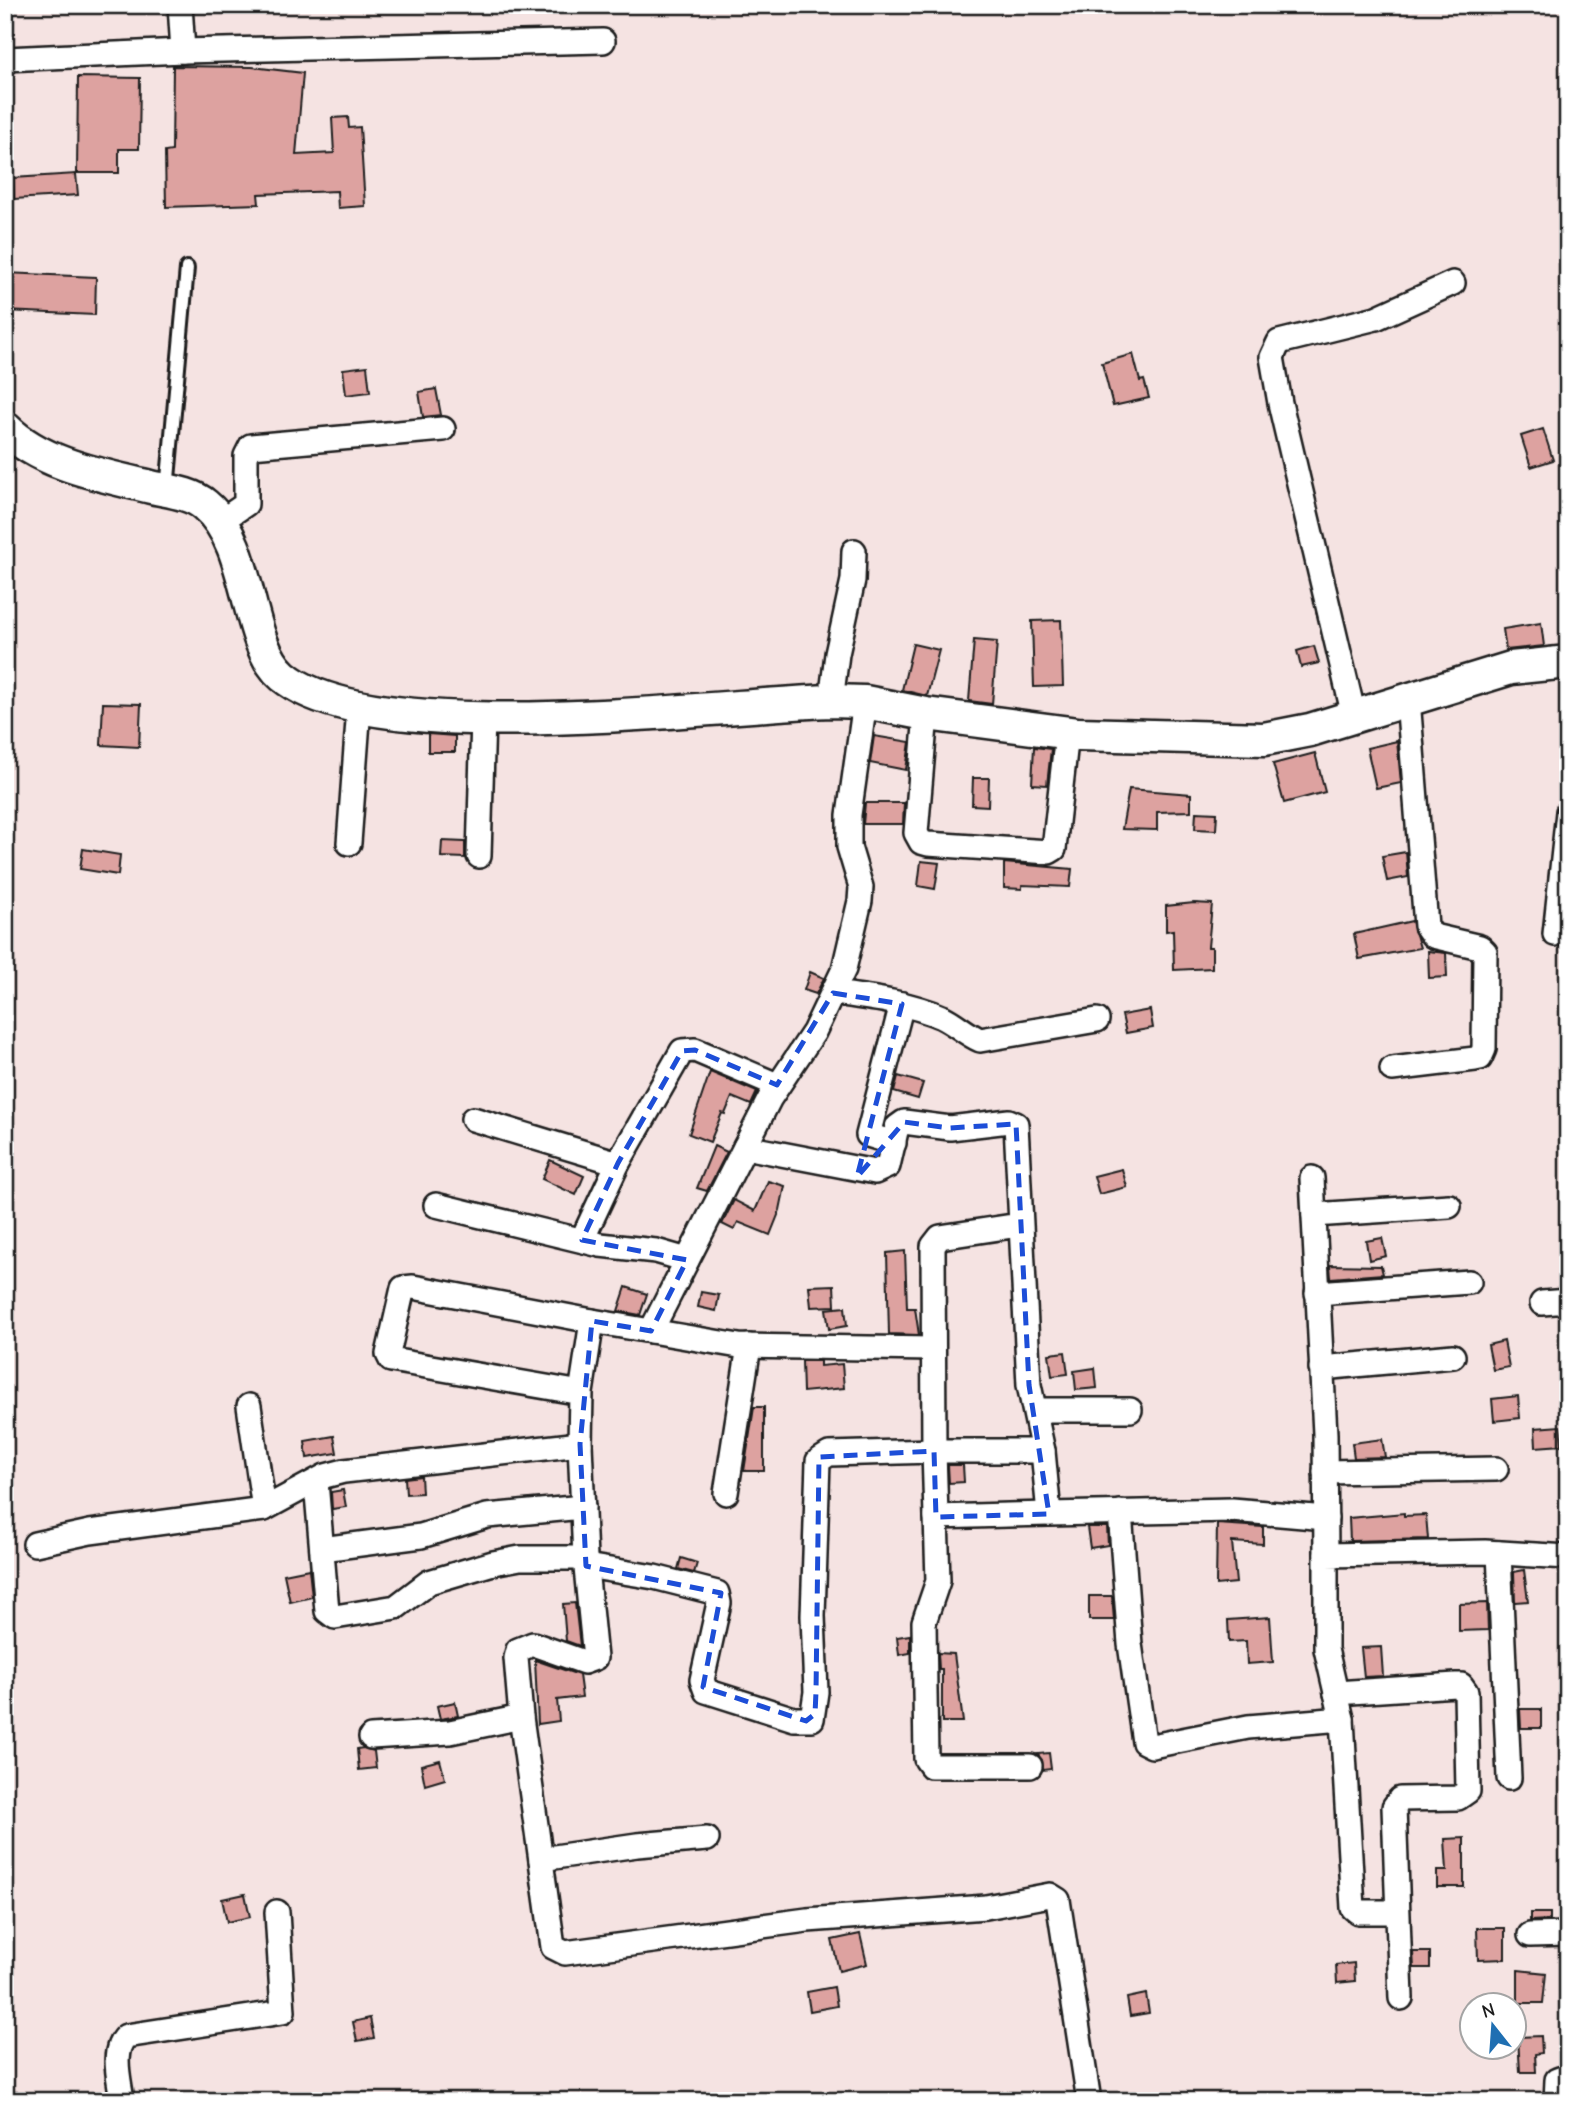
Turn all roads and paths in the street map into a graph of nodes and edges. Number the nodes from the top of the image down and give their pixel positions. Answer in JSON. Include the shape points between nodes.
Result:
{"nodes":[{"id":1,"x":180,"y":5,"type":"edge"},
{"id":2,"x":603,"y":41,"type":"dead end"},
{"id":3,"x":183,"y":51,"type":"junction"},
{"id":4,"x":5,"y":59,"type":"edge"},
{"id":5,"x":187,"y":268,"type":"dead end"},
{"id":6,"x":1453,"y":283,"type":"dead end"},
{"id":7,"x":5,"y":428,"type":"edge"},
{"id":8,"x":443,"y":429,"type":"dead end"},
{"id":9,"x":167,"y":490,"type":"junction"},
{"id":10,"x":221,"y":521,"type":"junction"},
{"id":11,"x":853,"y":551,"type":"dead end"},
{"id":12,"x":1568,"y":662,"type":"edge"},
{"id":13,"x":1408,"y":699,"type":"junction"},
{"id":14,"x":831,"y":701,"type":"junction"},
{"id":15,"x":865,"y":702,"type":"junction"},
{"id":16,"x":359,"y":707,"type":"junction"},
{"id":17,"x":926,"y":715,"type":"junction"},
{"id":18,"x":1354,"y":716,"type":"junction"},
{"id":19,"x":484,"y":717,"type":"junction"},
{"id":20,"x":1067,"y":733,"type":"junction"},
{"id":21,"x":1568,"y":813,"type":"edge"},
{"id":22,"x":349,"y":844,"type":"dead end"},
{"id":23,"x":479,"y":856,"type":"dead end"},
{"id":24,"x":1555,"y":934,"type":"dead end"},
{"id":25,"x":833,"y":993,"type":"junction"},
{"id":26,"x":902,"y":1004,"type":"junction"},
{"id":27,"x":1097,"y":1020,"type":"dead end"},
{"id":28,"x":1392,"y":1069,"type":"dead end"},
{"id":29,"x":777,"y":1085,"type":"junction"},
{"id":30,"x":473,"y":1119,"type":"dead end"},
{"id":31,"x":894,"y":1143,"type":"junction"},
{"id":32,"x":745,"y":1147,"type":"junction"},
{"id":33,"x":618,"y":1164,"type":"junction"},
{"id":34,"x":1312,"y":1178,"type":"dead end"},
{"id":35,"x":436,"y":1205,"type":"dead end"},
{"id":36,"x":1449,"y":1206,"type":"dead end"},
{"id":37,"x":1314,"y":1215,"type":"junction"},
{"id":38,"x":1019,"y":1225,"type":"junction"},
{"id":39,"x":582,"y":1240,"type":"junction"},
{"id":40,"x":687,"y":1260,"type":"junction"},
{"id":41,"x":1469,"y":1282,"type":"dead end"},
{"id":42,"x":1317,"y":1293,"type":"junction"},
{"id":43,"x":1568,"y":1301,"type":"edge"},
{"id":44,"x":1542,"y":1303,"type":"dead end"},
{"id":45,"x":592,"y":1321,"type":"junction"},
{"id":46,"x":651,"y":1331,"type":"junction"},
{"id":47,"x":748,"y":1346,"type":"junction"},
{"id":48,"x":933,"y":1349,"type":"junction"},
{"id":49,"x":1454,"y":1356,"type":"dead end"},
{"id":50,"x":1321,"y":1368,"type":"junction"},
{"id":51,"x":581,"y":1393,"type":"junction"},
{"id":52,"x":249,"y":1406,"type":"dead end"},
{"id":53,"x":1035,"y":1410,"type":"junction"},
{"id":54,"x":1130,"y":1410,"type":"dead end"},
{"id":55,"x":580,"y":1444,"type":"junction"},
{"id":56,"x":934,"y":1451,"type":"junction"},
{"id":57,"x":1043,"y":1451,"type":"junction"},
{"id":58,"x":1496,"y":1469,"type":"dead end"},
{"id":59,"x":1325,"y":1472,"type":"junction"},
{"id":60,"x":316,"y":1482,"type":"junction"},
{"id":61,"x":726,"y":1493,"type":"dead end"},
{"id":62,"x":583,"y":1507,"type":"junction"},
{"id":63,"x":264,"y":1508,"type":"junction"},
{"id":64,"x":1120,"y":1512,"type":"junction"},
{"id":65,"x":1049,"y":1514,"type":"junction"},
{"id":66,"x":936,"y":1517,"type":"junction"},
{"id":67,"x":1326,"y":1518,"type":"junction"},
{"id":68,"x":36,"y":1544,"type":"dead end"},
{"id":69,"x":322,"y":1549,"type":"junction"},
{"id":70,"x":1499,"y":1553,"type":"junction"},
{"id":71,"x":1326,"y":1555,"type":"junction"},
{"id":72,"x":1568,"y":1557,"type":"edge"},
{"id":73,"x":586,"y":1562,"type":"junction"},
{"id":74,"x":1336,"y":1693,"type":"junction"},
{"id":75,"x":521,"y":1717,"type":"junction"},
{"id":76,"x":1342,"y":1719,"type":"junction"},
{"id":77,"x":371,"y":1737,"type":"dead end"},
{"id":78,"x":1030,"y":1766,"type":"dead end"},
{"id":79,"x":1509,"y":1778,"type":"dead end"},
{"id":80,"x":707,"y":1839,"type":"dead end"},
{"id":81,"x":541,"y":1858,"type":"junction"},
{"id":82,"x":277,"y":1912,"type":"dead end"},
{"id":83,"x":1398,"y":1912,"type":"junction"},
{"id":84,"x":1568,"y":1934,"type":"edge"},
{"id":85,"x":1530,"y":1935,"type":"dead end"},
{"id":86,"x":1401,"y":1998,"type":"dead end"},
{"id":87,"x":1568,"y":2076,"type":"edge"},
{"id":88,"x":122,"y":2101,"type":"edge"},
{"id":89,"x":1089,"y":2101,"type":"edge"},
{"id":90,"x":1556,"y":2101,"type":"edge"}],
"edges":[{"from":1,"to":3,"type":"street"},
{"from":2,"to":3,"type":"street"},
{"from":3,"to":4,"type":"street"},
{"from":5,"to":9,"type":"lane"},
{"from":6,"to":18,"type":"street","via":[[1376,318],[1279,341],[1272,357]]},
{"from":7,"to":9,"type":"street","via":[[54,459],[95,474]]},
{"from":8,"to":10,"type":"street","via":[[251,446],[246,456],[246,504]]},
{"from":9,"to":10,"type":"street","via":[[204,503]]},
{"from":10,"to":16,"type":"street","via":[[266,649],[281,675],[309,692]]},
{"from":11,"to":14,"type":"street","via":[[853,580]]},
{"from":12,"to":13,"type":"street","via":[[1511,667]]},
{"from":13,"to":18,"type":"street"},
{"from":13,"to":28,"type":"street","via":[[1426,926],[1433,936],[1485,952],[1484,1049],[1480,1058]]},
{"from":14,"to":15,"type":"street"},
{"from":14,"to":19,"type":"street","via":[[623,715]]},
{"from":15,"to":17,"type":"street"},
{"from":15,"to":25,"type":"street","via":[[849,815],[849,847],[861,887],[860,901],[844,969]]},
{"from":16,"to":19,"type":"street"},
{"from":16,"to":22,"type":"street"},
{"from":17,"to":20,"type":"street"},
{"from":17,"to":20,"type":"street","via":[[916,832],[921,842],[928,844],[1054,849]]},
{"from":18,"to":20,"type":"street","via":[[1264,739]]},
{"from":19,"to":23,"type":"street"},
{"from":21,"to":24,"type":"street"},
{"from":25,"to":26,"type":"street"},
{"from":25,"to":29,"type":"street","via":[[814,1032]]},
{"from":26,"to":27,"type":"street","via":[[945,1018],[980,1040]]},
{"from":26,"to":31,"type":"street","via":[[868,1135]]},
{"from":29,"to":32,"type":"street"},
{"from":29,"to":33,"type":"street","via":[[695,1050],[682,1051]]},
{"from":30,"to":33,"type":"street"},
{"from":31,"to":32,"type":"street","via":[[888,1166],[875,1172]]},
{"from":31,"to":38,"type":"street","via":[[897,1127],[904,1122],[950,1128],[1013,1121],[1017,1128]]},
{"from":32,"to":40,"type":"street"},
{"from":33,"to":39,"type":"street"},
{"from":34,"to":37,"type":"street"},
{"from":35,"to":39,"type":"street"},
{"from":36,"to":37,"type":"street"},
{"from":37,"to":42,"type":"street"},
{"from":38,"to":48,"type":"street","via":[[936,1240]]},
{"from":38,"to":53,"type":"street","via":[[1029,1385]]},
{"from":39,"to":40,"type":"street"},
{"from":40,"to":46,"type":"street"},
{"from":41,"to":42,"type":"street"},
{"from":42,"to":50,"type":"street"},
{"from":43,"to":44,"type":"street"},
{"from":45,"to":46,"type":"street"},
{"from":45,"to":51,"type":"street"},
{"from":45,"to":51,"type":"street","via":[[407,1286],[388,1354],[391,1360]]},
{"from":46,"to":47,"type":"street"},
{"from":47,"to":48,"type":"street"},
{"from":47,"to":61,"type":"street"},
{"from":48,"to":56,"type":"street"},
{"from":49,"to":50,"type":"street"},
{"from":50,"to":59,"type":"street"},
{"from":51,"to":55,"type":"street"},
{"from":52,"to":63,"type":"street"},
{"from":53,"to":54,"type":"street"},
{"from":53,"to":57,"type":"street"},
{"from":55,"to":60,"type":"street","via":[[344,1471]]},
{"from":55,"to":62,"type":"street"},
{"from":56,"to":57,"type":"street"},
{"from":56,"to":66,"type":"street"},
{"from":56,"to":73,"type":"street","via":[[829,1454],[818,1461],[813,1630],[816,1692],[811,1719],[794,1719],[706,1691],[702,1680],[719,1603],[717,1593]]},
{"from":57,"to":65,"type":"street"},
{"from":58,"to":59,"type":"street"},
{"from":59,"to":67,"type":"street"},
{"from":60,"to":63,"type":"street"},
{"from":60,"to":69,"type":"street"},
{"from":62,"to":69,"type":"street","via":[[509,1513],[421,1536]]},
{"from":62,"to":73,"type":"street"},
{"from":63,"to":68,"type":"street"},
{"from":64,"to":65,"type":"street"},
{"from":64,"to":67,"type":"street","via":[[1232,1510]]},
{"from":64,"to":76,"type":"street","via":[[1130,1644],[1144,1742],[1152,1746],[1248,1727]]},
{"from":65,"to":66,"type":"street"},
{"from":66,"to":78,"type":"street","via":[[938,1581],[924,1622],[926,1759],[931,1766]]},
{"from":67,"to":71,"type":"street"},
{"from":69,"to":73,"type":"street","via":[[327,1611],[335,1617],[396,1607],[429,1582],[493,1563],[520,1558]]},
{"from":70,"to":71,"type":"street"},
{"from":70,"to":72,"type":"street"},
{"from":70,"to":79,"type":"street"},
{"from":71,"to":74,"type":"street","via":[[1326,1649]]},
{"from":73,"to":75,"type":"street","via":[[595,1658],[584,1662],[533,1643],[518,1650]]},
{"from":74,"to":76,"type":"street"},
{"from":74,"to":83,"type":"street","via":[[1456,1685],[1466,1692],[1468,1791],[1458,1798],[1407,1798],[1395,1803]]},
{"from":75,"to":77,"type":"street","via":[[472,1729]]},
{"from":75,"to":81,"type":"street"},
{"from":76,"to":83,"type":"street","via":[[1353,1908],[1357,1912]]},
{"from":80,"to":81,"type":"street"},
{"from":81,"to":89,"type":"street","via":[[553,1947],[565,1953],[807,1920],[986,1907],[1055,1896]]},
{"from":82,"to":88,"type":"street","via":[[283,2012],[126,2036],[117,2053]]},
{"from":83,"to":86,"type":"street"},
{"from":84,"to":85,"type":"street"},
{"from":87,"to":90,"type":"street","via":[[1557,2080]]}]}
